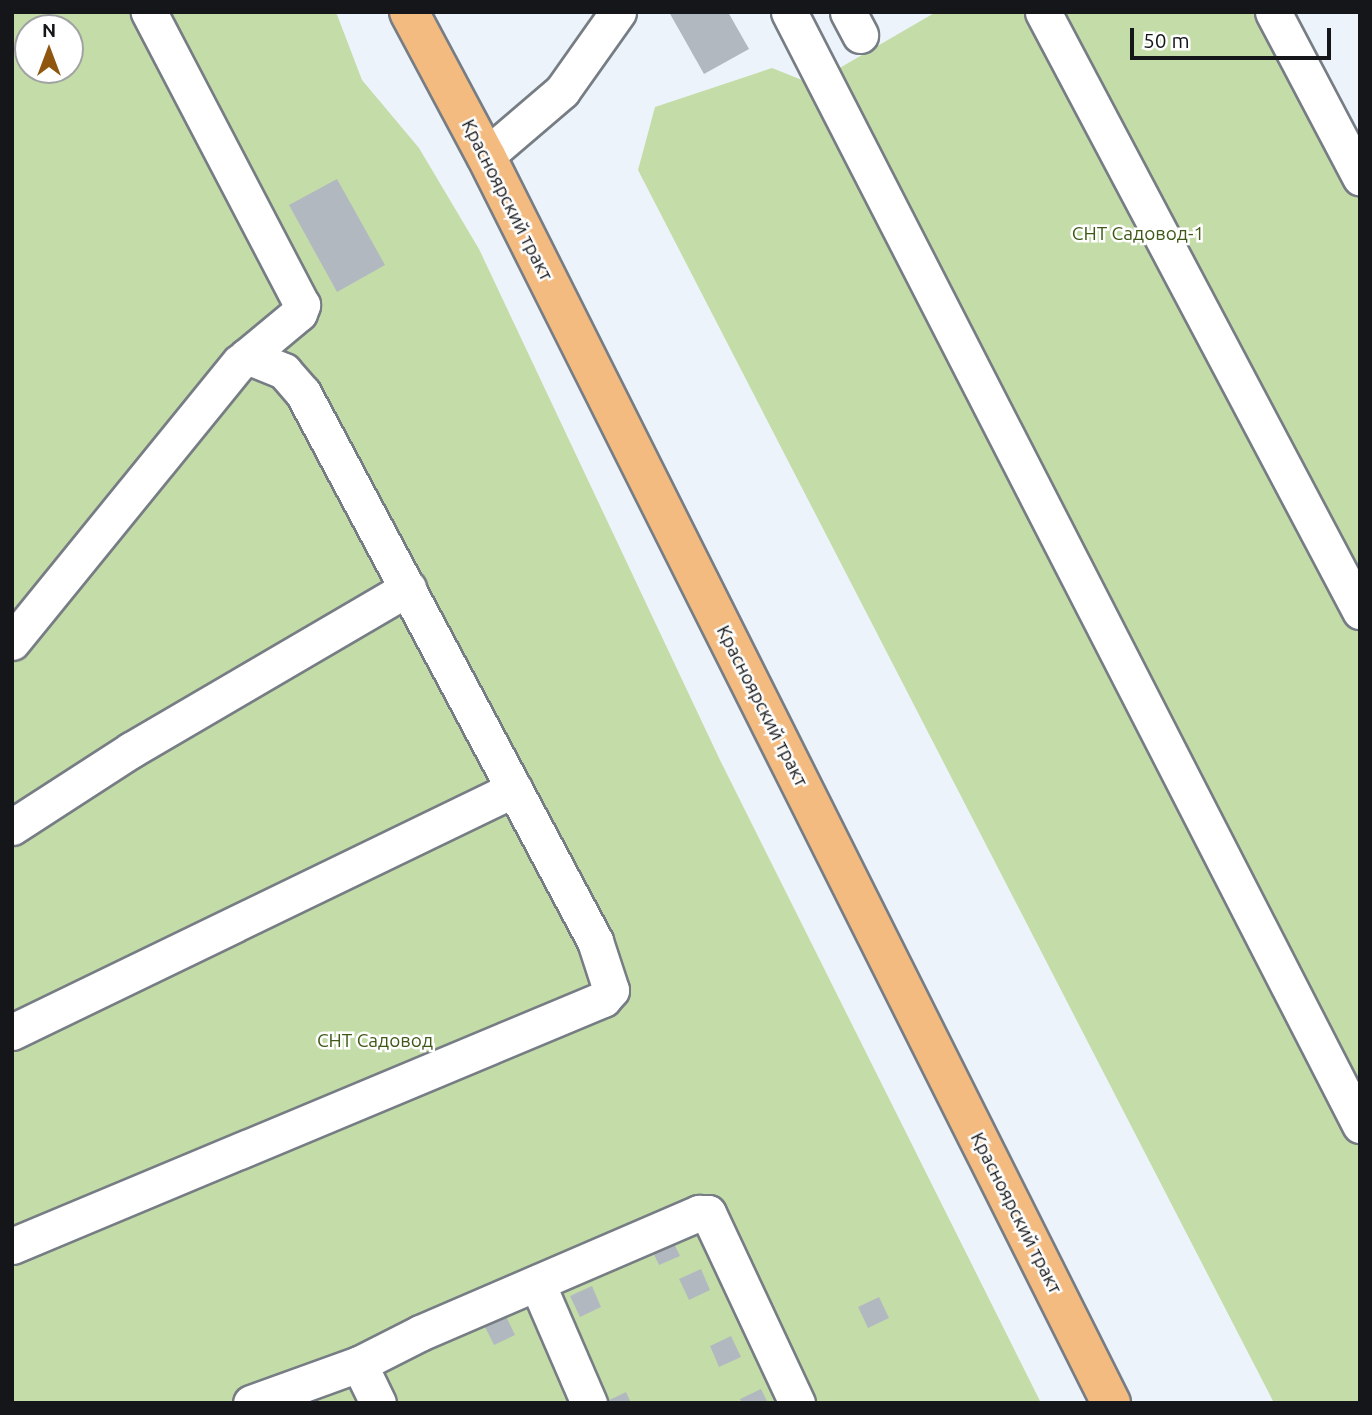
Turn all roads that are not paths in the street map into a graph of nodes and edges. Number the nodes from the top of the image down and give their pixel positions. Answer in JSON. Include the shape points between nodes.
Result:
{"nodes":[{"id":1,"x":149,"y":12,"type":"edge"},
{"id":2,"x":409,"y":12,"type":"edge"},
{"id":3,"x":618,"y":12,"type":"edge"},
{"id":4,"x":789,"y":12,"type":"edge"},
{"id":5,"x":1043,"y":12,"type":"edge"},
{"id":6,"x":1273,"y":12,"type":"edge"},
{"id":7,"x":486,"y":156,"type":"junction"},
{"id":8,"x":1360,"y":177,"type":"edge"},
{"id":9,"x":247,"y":356,"type":"junction"},
{"id":10,"x":408,"y":588,"type":"junction"},
{"id":11,"x":1360,"y":611,"type":"edge"},
{"id":12,"x":12,"y":642,"type":"edge"},
{"id":13,"x":514,"y":789,"type":"junction"},
{"id":14,"x":12,"y":827,"type":"edge"},
{"id":15,"x":12,"y":1032,"type":"edge"},
{"id":16,"x":1360,"y":1125,"type":"edge"},
{"id":17,"x":12,"y":1246,"type":"edge"},
{"id":18,"x":537,"y":1283,"type":"junction"},
{"id":19,"x":359,"y":1364,"type":"junction"},
{"id":20,"x":251,"y":1403,"type":"edge"},
{"id":21,"x":378,"y":1403,"type":"edge"},
{"id":22,"x":589,"y":1403,"type":"edge"},
{"id":23,"x":797,"y":1403,"type":"edge"},
{"id":24,"x":1111,"y":1403,"type":"edge"}],
"edges":[{"from":1,"to":9,"type":"street","via":[[302,305],[299,313]]},
{"from":2,"to":7,"type":"main road","name":"Красноярский тракт"},
{"from":3,"to":7,"type":"street","via":[[562,91]]},
{"from":4,"to":16,"type":"street"},
{"from":5,"to":11,"type":"street"},
{"from":6,"to":8,"type":"street"},
{"from":7,"to":24,"type":"main road","name":"Красноярский тракт"},
{"from":9,"to":10,"type":"street","via":[[284,371],[303,393]]},
{"from":9,"to":12,"type":"street"},
{"from":10,"to":13,"type":"street"},
{"from":10,"to":14,"type":"street","via":[[131,750]]},
{"from":13,"to":15,"type":"street"},
{"from":13,"to":17,"type":"street","via":[[596,941],[611,982],[603,999]]},
{"from":18,"to":19,"type":"street"},
{"from":18,"to":22,"type":"street"},
{"from":18,"to":23,"type":"street","via":[[708,1213]]},
{"from":19,"to":20,"type":"street"},
{"from":19,"to":21,"type":"street"}]}
